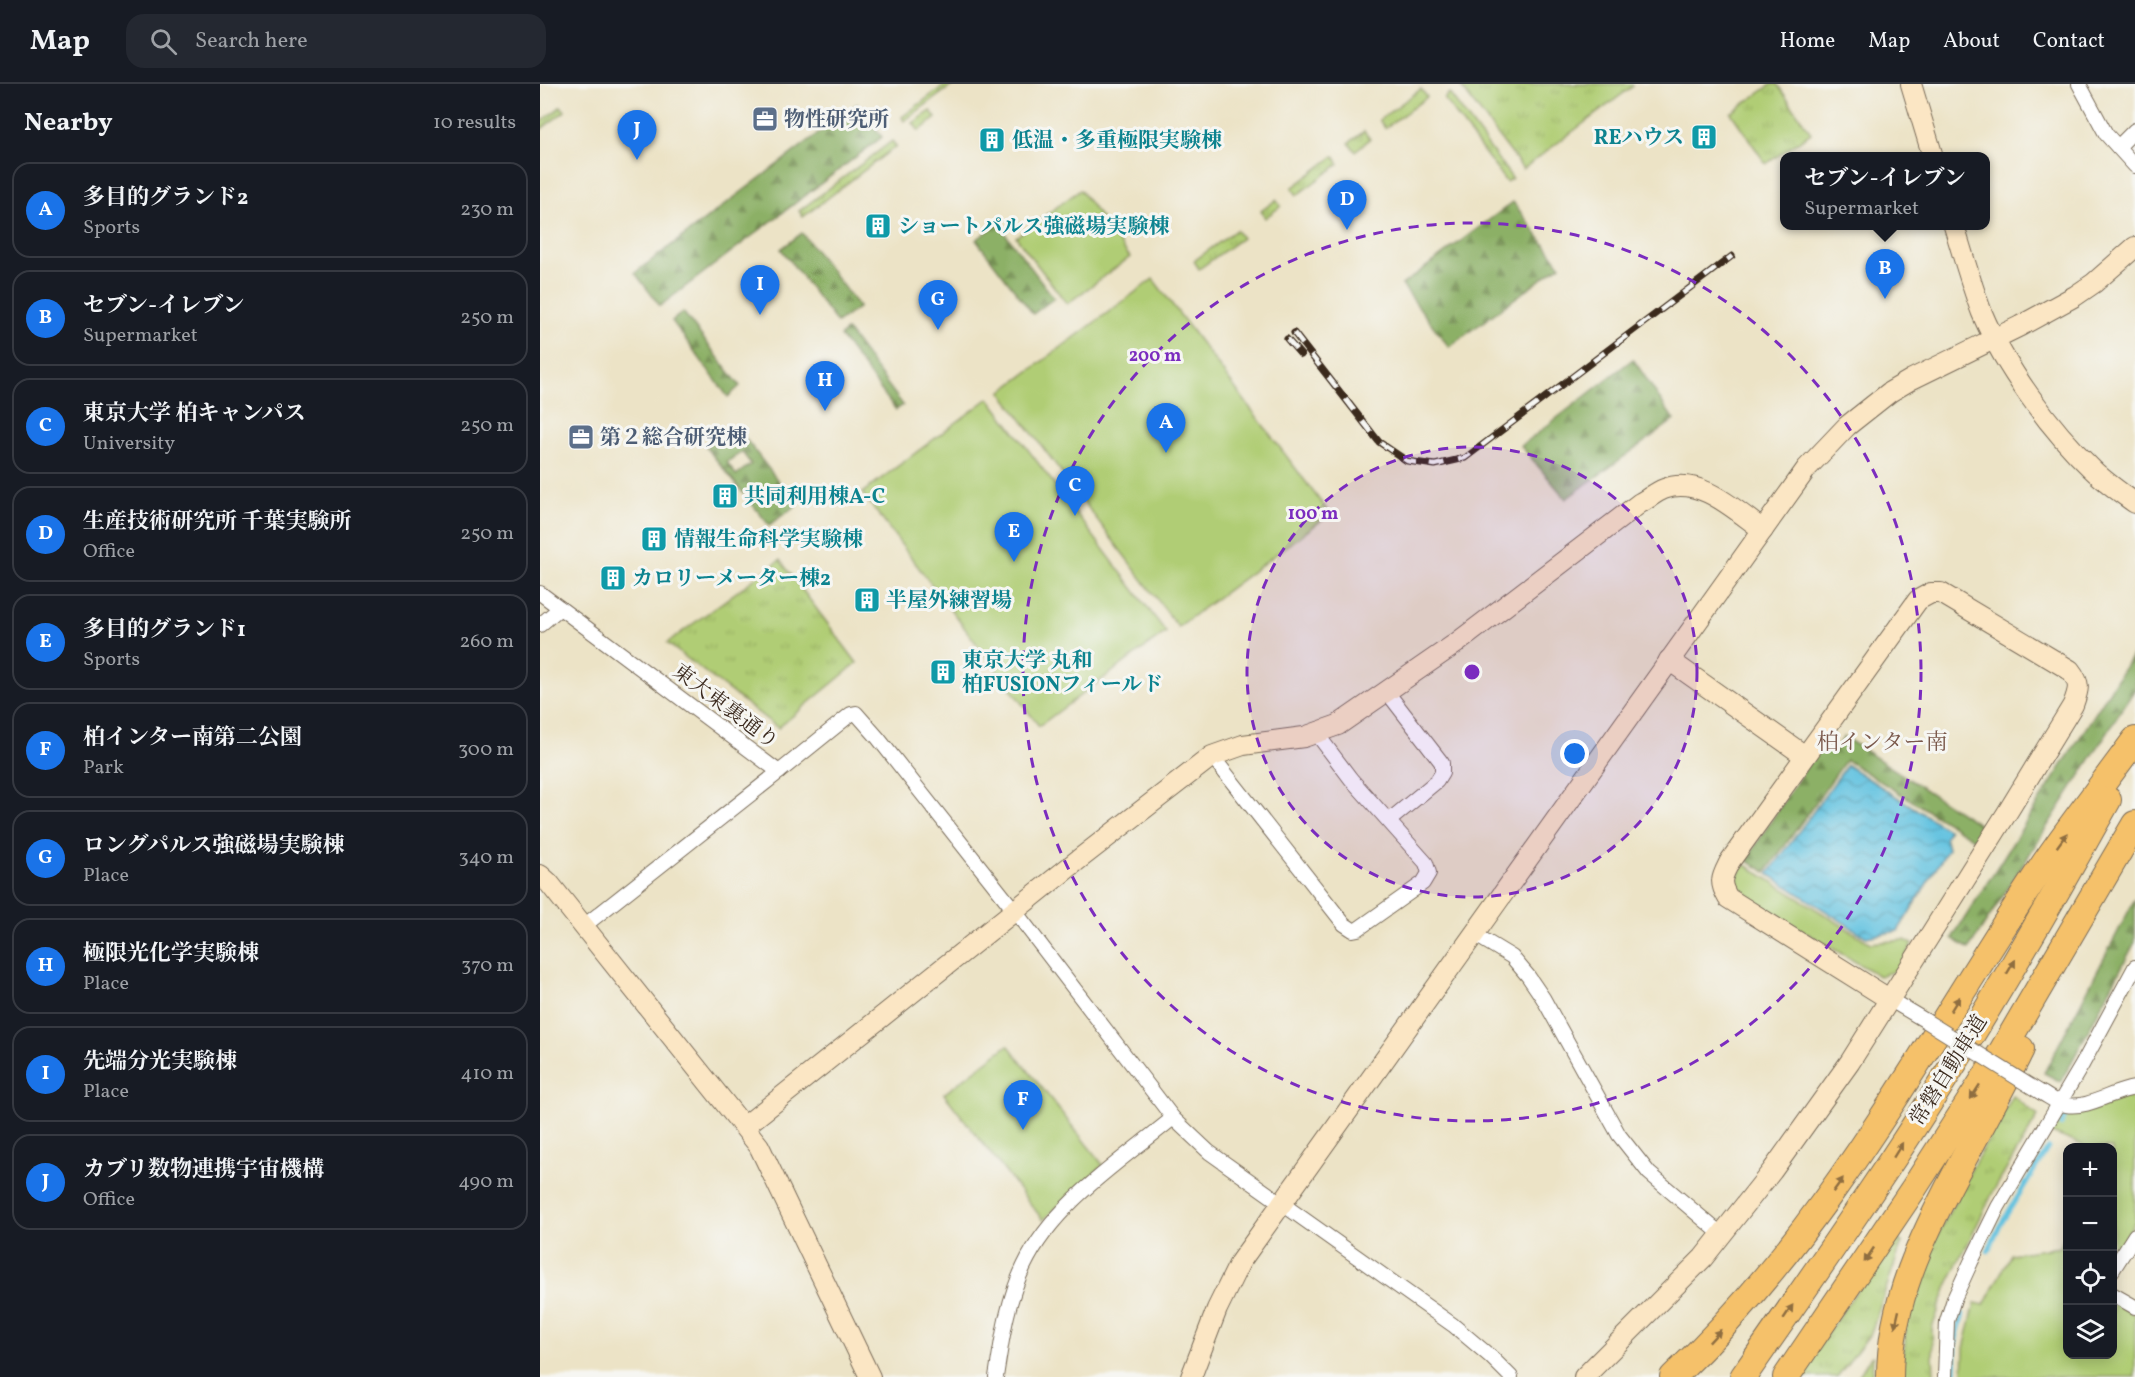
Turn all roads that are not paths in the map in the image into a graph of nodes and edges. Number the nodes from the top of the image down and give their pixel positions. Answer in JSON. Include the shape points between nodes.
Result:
{"nodes":[{"id":1,"x":1911,"y":84,"type":"edge"},
{"id":2,"x":2079,"y":84,"type":"edge"},
{"id":3,"x":2135,"y":130,"type":"edge"},
{"id":4,"x":2118,"y":147,"type":"junction"},
{"id":5,"x":1932,"y":152,"type":"edge"},
{"id":6,"x":2135,"y":166,"type":"edge"},
{"id":7,"x":1956,"y":230,"type":"edge"},
{"id":8,"x":2135,"y":247,"type":"edge"},
{"id":9,"x":1995,"y":339,"type":"junction"},
{"id":10,"x":2135,"y":503,"type":"edge"},
{"id":11,"x":1763,"y":530,"type":"junction"},
{"id":12,"x":540,"y":593,"type":"edge"},
{"id":13,"x":560,"y":608,"type":"junction"},
{"id":14,"x":540,"y":625,"type":"edge"},
{"id":15,"x":1669,"y":660,"type":"junction"},
{"id":16,"x":1387,"y":692,"type":"junction"},
{"id":17,"x":1317,"y":734,"type":"junction"},
{"id":18,"x":2135,"y":740,"type":"edge"},
{"id":19,"x":2135,"y":752,"type":"edge"},
{"id":20,"x":1212,"y":756,"type":"junction"},
{"id":21,"x":1805,"y":756,"type":"junction"},
{"id":22,"x":778,"y":772,"type":"junction"},
{"id":23,"x":1390,"y":820,"type":"junction"},
{"id":24,"x":2129,"y":834,"type":"edge"},
{"id":25,"x":540,"y":875,"type":"edge"},
{"id":26,"x":1014,"y":910,"type":"junction"},
{"id":27,"x":584,"y":926,"type":"junction"},
{"id":28,"x":1474,"y":934,"type":"junction"},
{"id":29,"x":2135,"y":968,"type":"edge"},
{"id":30,"x":1889,"y":999,"type":"junction"},
{"id":31,"x":2135,"y":1088,"type":"edge"},
{"id":32,"x":2059,"y":1103,"type":"junction"},
{"id":33,"x":1173,"y":1118,"type":"junction"},
{"id":34,"x":745,"y":1126,"type":"junction"},
{"id":35,"x":1281,"y":1203,"type":"junction"},
{"id":36,"x":1722,"y":1235,"type":"junction"},
{"id":37,"x":2135,"y":1235,"type":"edge"},
{"id":38,"x":2117,"y":1263,"type":"edge"},
{"id":39,"x":2117,"y":1297,"type":"edge"},
{"id":40,"x":2135,"y":1307,"type":"edge"},
{"id":41,"x":870,"y":1377,"type":"edge"},
{"id":42,"x":996,"y":1377,"type":"edge"},
{"id":43,"x":1191,"y":1377,"type":"edge"},
{"id":44,"x":1511,"y":1377,"type":"edge"},
{"id":45,"x":1584,"y":1377,"type":"edge"},
{"id":46,"x":1673,"y":1377,"type":"edge"},
{"id":47,"x":1743,"y":1377,"type":"edge"},
{"id":48,"x":1786,"y":1377,"type":"edge"},
{"id":49,"x":1890,"y":1377,"type":"edge"},
{"id":50,"x":1945,"y":1377,"type":"edge"}],
"edges":[{"from":1,"to":5,"type":"street"},
{"from":2,"to":4,"type":"street","via":[[2106,134]]},
{"from":3,"to":4,"type":"street"},
{"from":4,"to":6,"type":"street"},
{"from":7,"to":9,"type":"street","via":[[1983,315]]},
{"from":8,"to":9,"type":"street","via":[[2075,296]]},
{"from":9,"to":10,"type":"street","via":[[2067,445]]},
{"from":9,"to":11,"type":"street","via":[[1912,379],[1861,414],[1807,468]]},
{"from":11,"to":15,"type":"street"},
{"from":11,"to":16,"type":"street","via":[[1697,488],[1681,485],[1664,489]]},
{"from":12,"to":13,"type":"street","name":"東大東裏通り"},
{"from":13,"to":14,"type":"street"},
{"from":13,"to":22,"type":"street","name":"東大東裏通り"},
{"from":15,"to":21,"type":"street"},
{"from":15,"to":28,"type":"street"},
{"from":16,"to":17,"type":"street","via":[[1338,725]]},
{"from":16,"to":23,"type":"street","via":[[1442,762],[1437,781]]},
{"from":17,"to":20,"type":"street","via":[[1242,745]]},
{"from":17,"to":23,"type":"street"},
{"from":46,"to":18,"type":"highway","one_way":true,"via":[[1738,1312],[1844,1176],[2045,864]]},
{"from":47,"to":19,"type":"highway","name":"常磐自動車道","one_way":true,"via":[[1881,1176],[1972,1032]]},
{"from":20,"to":23,"type":"street","via":[[1344,924],[1353,930],[1364,927],[1422,883],[1429,873],[1426,863]]},
{"from":20,"to":26,"type":"street"},
{"from":21,"to":30,"type":"street","via":[[1730,861],[1721,878],[1722,887],[1728,898]]},
{"from":21,"to":30,"type":"street","via":[[1918,600],[1931,593],[1941,593],[2041,652],[2070,670],[2078,680],[2073,705]]},
{"from":22,"to":26,"type":"street","name":"東大東裏通り","via":[[856,713]]},
{"from":22,"to":27,"type":"street"},
{"from":24,"to":48,"type":"highway","name":"常磐自動車道","one_way":true,"via":[[1996,1061]]},
{"from":24,"to":49,"type":"highway","one_way":true,"via":[[1923,1236],[1905,1284],[1894,1331]]},
{"from":25,"to":27,"type":"street"},
{"from":26,"to":33,"type":"street"},
{"from":26,"to":34,"type":"street"},
{"from":27,"to":34,"type":"street"},
{"from":28,"to":35,"type":"street"},
{"from":28,"to":36,"type":"street","via":[[1512,957],[1528,976],[1619,1135],[1638,1161]]},
{"from":29,"to":32,"type":"street"},
{"from":30,"to":32,"type":"street","bridge":true},
{"from":30,"to":36,"type":"street","via":[[1843,1071]]},
{"from":31,"to":32,"type":"street","via":[[2080,1104]]},
{"from":32,"to":50,"type":"street","via":[[1998,1206],[1954,1299],[1947,1322]]},
{"from":33,"to":35,"type":"street","via":[[1209,1152]]},
{"from":33,"to":42,"type":"street","via":[[1070,1202],[1034,1248],[1023,1266],[1006,1318]]},
{"from":34,"to":41,"type":"street","via":[[759,1146]]},
{"from":35,"to":43,"type":"street","via":[[1240,1262],[1216,1309]]},
{"from":35,"to":44,"type":"street","via":[[1453,1325]]},
{"from":36,"to":45,"type":"street"},
{"from":37,"to":38,"type":"street"},
{"from":39,"to":40,"type":"street"}]}
